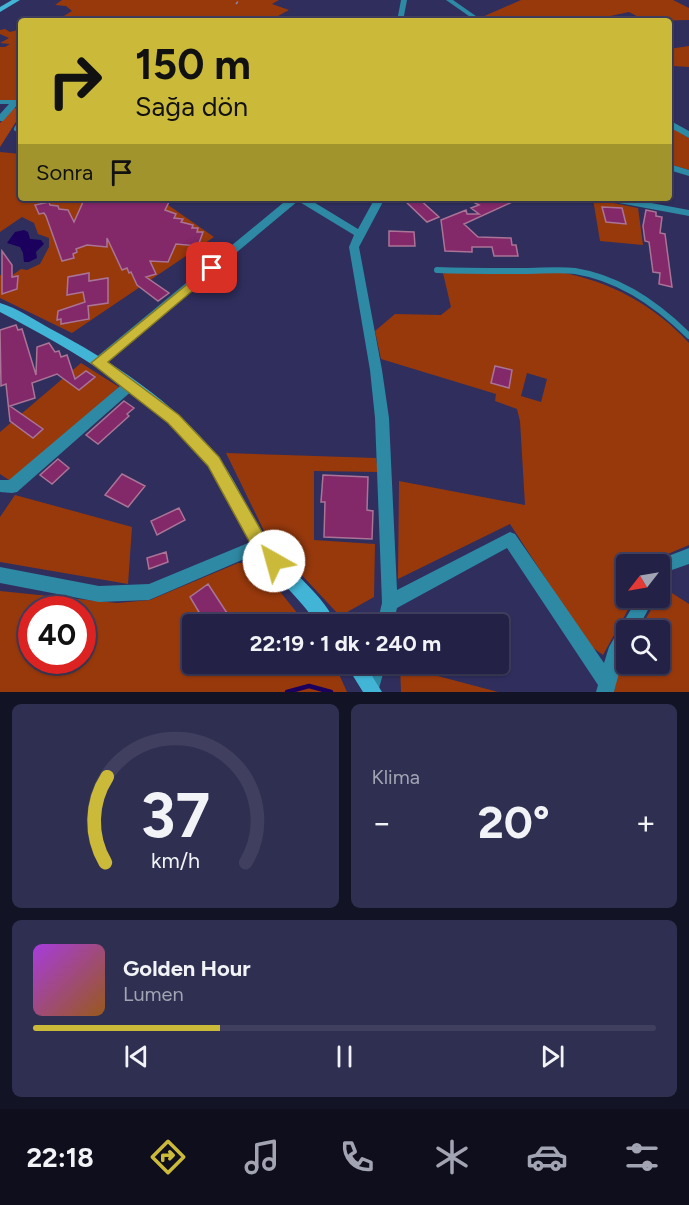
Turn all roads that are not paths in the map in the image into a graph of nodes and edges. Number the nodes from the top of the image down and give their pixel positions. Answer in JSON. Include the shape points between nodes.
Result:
{"nodes":[{"id":1,"x":17,"y":0,"type":"edge"},
{"id":2,"x":404,"y":0,"type":"edge"},
{"id":3,"x":449,"y":0,"type":"edge"},
{"id":4,"x":0,"y":10,"type":"edge"},
{"id":5,"x":401,"y":18,"type":"edge"},
{"id":6,"x":476,"y":18,"type":"edge"},
{"id":7,"x":0,"y":102,"type":"edge"},
{"id":8,"x":18,"y":103,"type":"edge"},
{"id":9,"x":0,"y":119,"type":"edge"},
{"id":10,"x":672,"y":125,"type":"edge"},
{"id":11,"x":18,"y":126,"type":"edge"},
{"id":12,"x":16,"y":129,"type":"dead end"},
{"id":13,"x":689,"y":135,"type":"edge"},
{"id":14,"x":672,"y":168,"type":"edge"},
{"id":15,"x":689,"y":173,"type":"edge"},
{"id":16,"x":291,"y":201,"type":"edge"},
{"id":17,"x":305,"y":201,"type":"edge"},
{"id":18,"x":379,"y":201,"type":"edge"},
{"id":19,"x":624,"y":201,"type":"edge"},
{"id":20,"x":689,"y":213,"type":"edge"},
{"id":21,"x":358,"y":233,"type":"junction"},
{"id":22,"x":437,"y":270,"type":"dead end"},
{"id":23,"x":0,"y":307,"type":"edge"},
{"id":24,"x":689,"y":336,"type":"edge"},
{"id":25,"x":98,"y":363,"type":"junction"},
{"id":26,"x":130,"y":385,"type":"junction"},
{"id":27,"x":0,"y":486,"type":"edge"},
{"id":28,"x":260,"y":544,"type":"junction"},
{"id":29,"x":689,"y":556,"type":"edge"},
{"id":30,"x":670,"y":563,"type":"edge"},
{"id":31,"x":0,"y":575,"type":"edge"},
{"id":32,"x":390,"y":603,"type":"junction"},
{"id":33,"x":321,"y":614,"type":"edge"},
{"id":34,"x":387,"y":614,"type":"edge"},
{"id":35,"x":616,"y":651,"type":"edge"},
{"id":36,"x":361,"y":674,"type":"edge"},
{"id":37,"x":374,"y":674,"type":"edge"},
{"id":38,"x":606,"y":686,"type":"edge"},
{"id":39,"x":372,"y":690,"type":"edge"}],
"edges":[{"from":1,"to":4,"type":"street"},
{"from":2,"to":5,"type":"street"},
{"from":3,"to":6,"type":"street"},
{"from":7,"to":8,"type":"street"},
{"from":8,"to":9,"type":"street"},
{"from":10,"to":13,"type":"street"},
{"from":11,"to":12,"type":"lane"},
{"from":14,"to":15,"type":"street"},
{"from":16,"to":25,"type":"street"},
{"from":17,"to":21,"type":"street"},
{"from":18,"to":21,"type":"street"},
{"from":19,"to":20,"type":"street"},
{"from":21,"to":32,"type":"street","via":[[354,247],[383,428]]},
{"from":22,"to":24,"type":"lane","via":[[558,269],[584,273],[639,295]]},
{"from":23,"to":25,"type":"street","via":[[66,341]]},
{"from":25,"to":26,"type":"street"},
{"from":26,"to":27,"type":"street","via":[[12,487]]},
{"from":26,"to":28,"type":"street","via":[[174,419],[213,462]]},
{"from":28,"to":31,"type":"street","via":[[148,592],[99,594]]},
{"from":28,"to":33,"type":"street"},
{"from":29,"to":30,"type":"street"},
{"from":32,"to":34,"type":"street"},
{"from":32,"to":38,"type":"street","via":[[510,539]]},
{"from":35,"to":38,"type":"street"},
{"from":36,"to":39,"type":"street"},
{"from":37,"to":39,"type":"street"}]}
